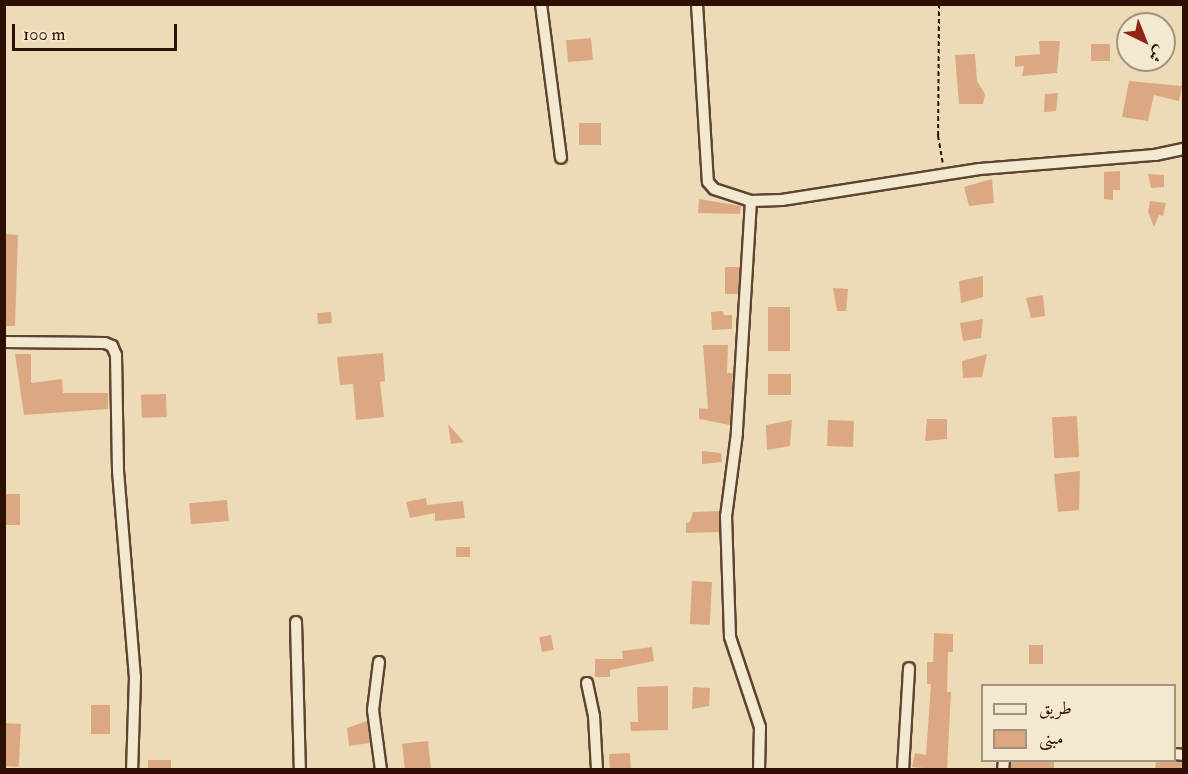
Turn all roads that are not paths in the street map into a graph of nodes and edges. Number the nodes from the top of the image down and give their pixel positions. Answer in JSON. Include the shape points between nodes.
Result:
{"nodes":[{"id":1,"x":541,"y":4,"type":"edge"},
{"id":2,"x":697,"y":4,"type":"edge"},
{"id":3,"x":1184,"y":149,"type":"edge"},
{"id":4,"x":561,"y":158,"type":"dead end"},
{"id":5,"x":751,"y":201,"type":"junction"},
{"id":6,"x":4,"y":342,"type":"edge"},
{"id":7,"x":296,"y":622,"type":"dead end"},
{"id":8,"x":379,"y":662,"type":"dead end"},
{"id":9,"x":909,"y":668,"type":"dead end"},
{"id":10,"x":587,"y":683,"type":"dead end"},
{"id":11,"x":132,"y":770,"type":"edge"},
{"id":12,"x":300,"y":770,"type":"edge"},
{"id":13,"x":381,"y":770,"type":"edge"},
{"id":14,"x":597,"y":770,"type":"edge"},
{"id":15,"x":759,"y":770,"type":"edge"},
{"id":16,"x":903,"y":770,"type":"edge"}],
"edges":[{"from":1,"to":4,"type":"street"},
{"from":2,"to":5,"type":"street","via":[[708,182],[714,189]]},
{"from":3,"to":5,"type":"street","via":[[945,174],[782,200]]},
{"from":5,"to":15,"type":"street","via":[[738,422],[726,516],[730,637],[760,727]]},
{"from":6,"to":11,"type":"street","via":[[105,343],[112,346],[116,355],[118,471],[135,677]]},
{"from":7,"to":12,"type":"street"},
{"from":8,"to":13,"type":"street","via":[[374,710]]},
{"from":9,"to":16,"type":"street"},
{"from":10,"to":14,"type":"street","via":[[594,716]]}]}
